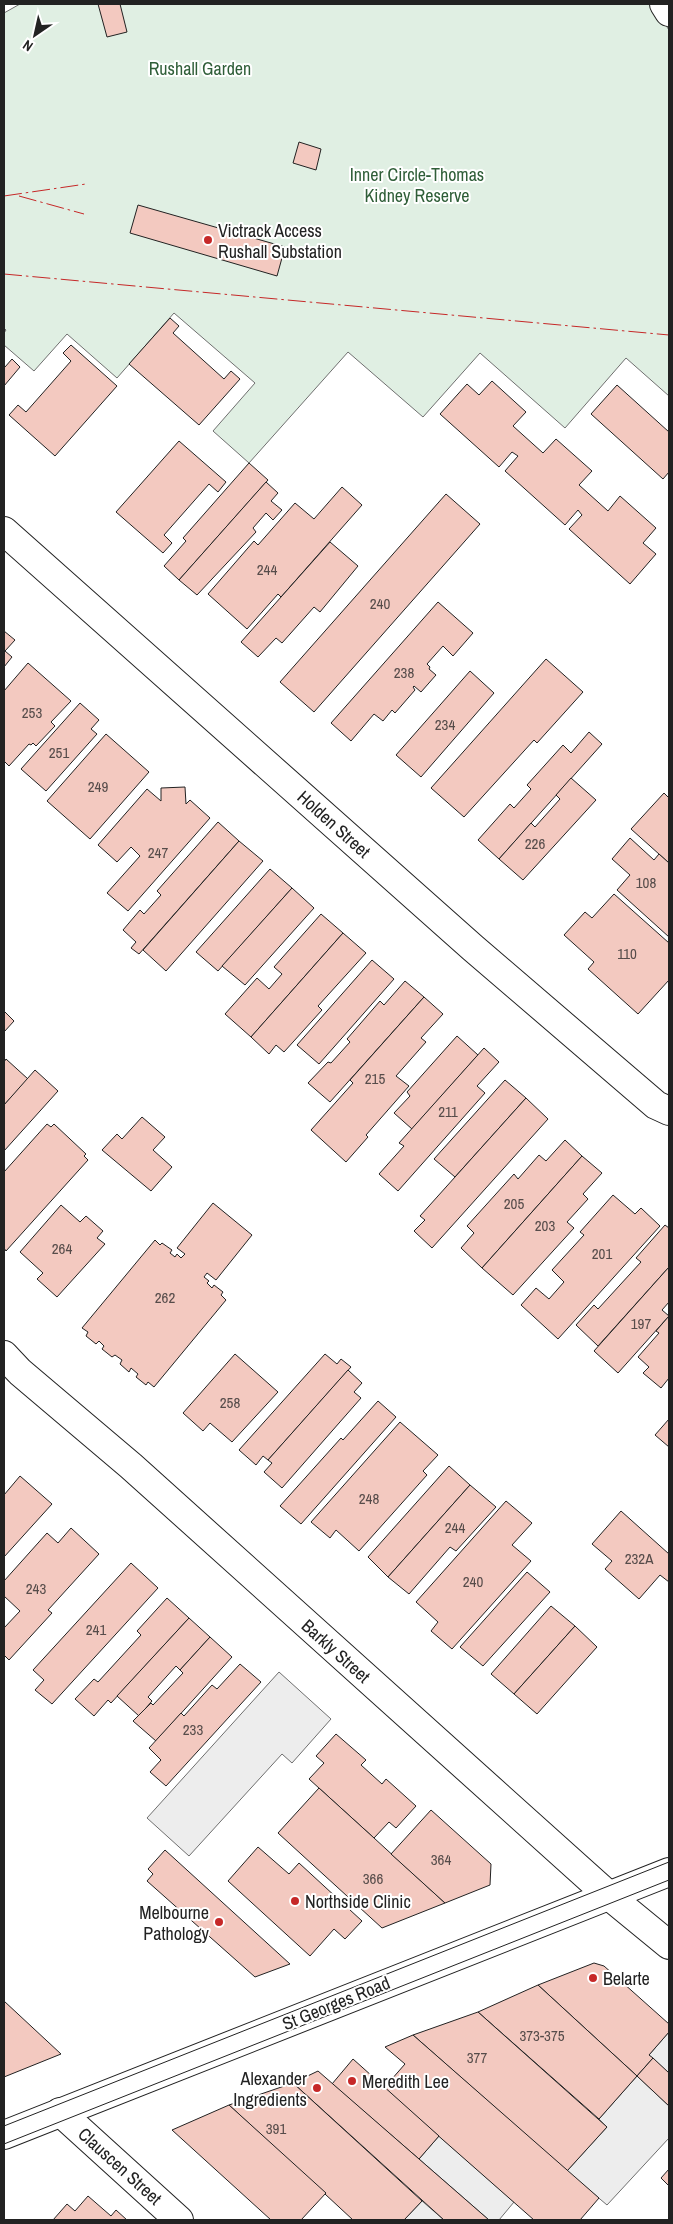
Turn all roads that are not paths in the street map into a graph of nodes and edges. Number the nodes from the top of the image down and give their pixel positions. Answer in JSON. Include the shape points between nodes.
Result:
{"nodes":[{"id":1,"x":664,"y":4,"type":"edge"},
{"id":2,"x":669,"y":12,"type":"edge"},
{"id":3,"x":4,"y":531,"type":"edge"},
{"id":4,"x":669,"y":1111,"type":"edge"},
{"id":5,"x":9,"y":1372,"type":"edge"},
{"id":6,"x":669,"y":1872,"type":"edge"},
{"id":7,"x":608,"y":1895,"type":"junction"},
{"id":8,"x":669,"y":1945,"type":"edge"},
{"id":9,"x":60,"y":2112,"type":"junction"},
{"id":10,"x":4,"y":2135,"type":"edge"},
{"id":11,"x":179,"y":2220,"type":"edge"}],
"edges":[{"from":1,"to":2,"type":"main road"},
{"from":3,"to":4,"type":"main road","name":"Holden Street","via":[[473,948],[656,1105]]},
{"from":5,"to":7,"type":"main road","name":"Barkly Street","via":[[138,1473]]},
{"from":6,"to":7,"type":"main road","name":"St Georges Road"},
{"from":7,"to":8,"type":"main road","name":"Barkly Street"},
{"from":7,"to":9,"type":"main road","name":"St Georges Road"},
{"from":9,"to":10,"type":"main road","name":"St Georges Road"},
{"from":9,"to":11,"type":"main road","name":"Clauscen Street"}]}
